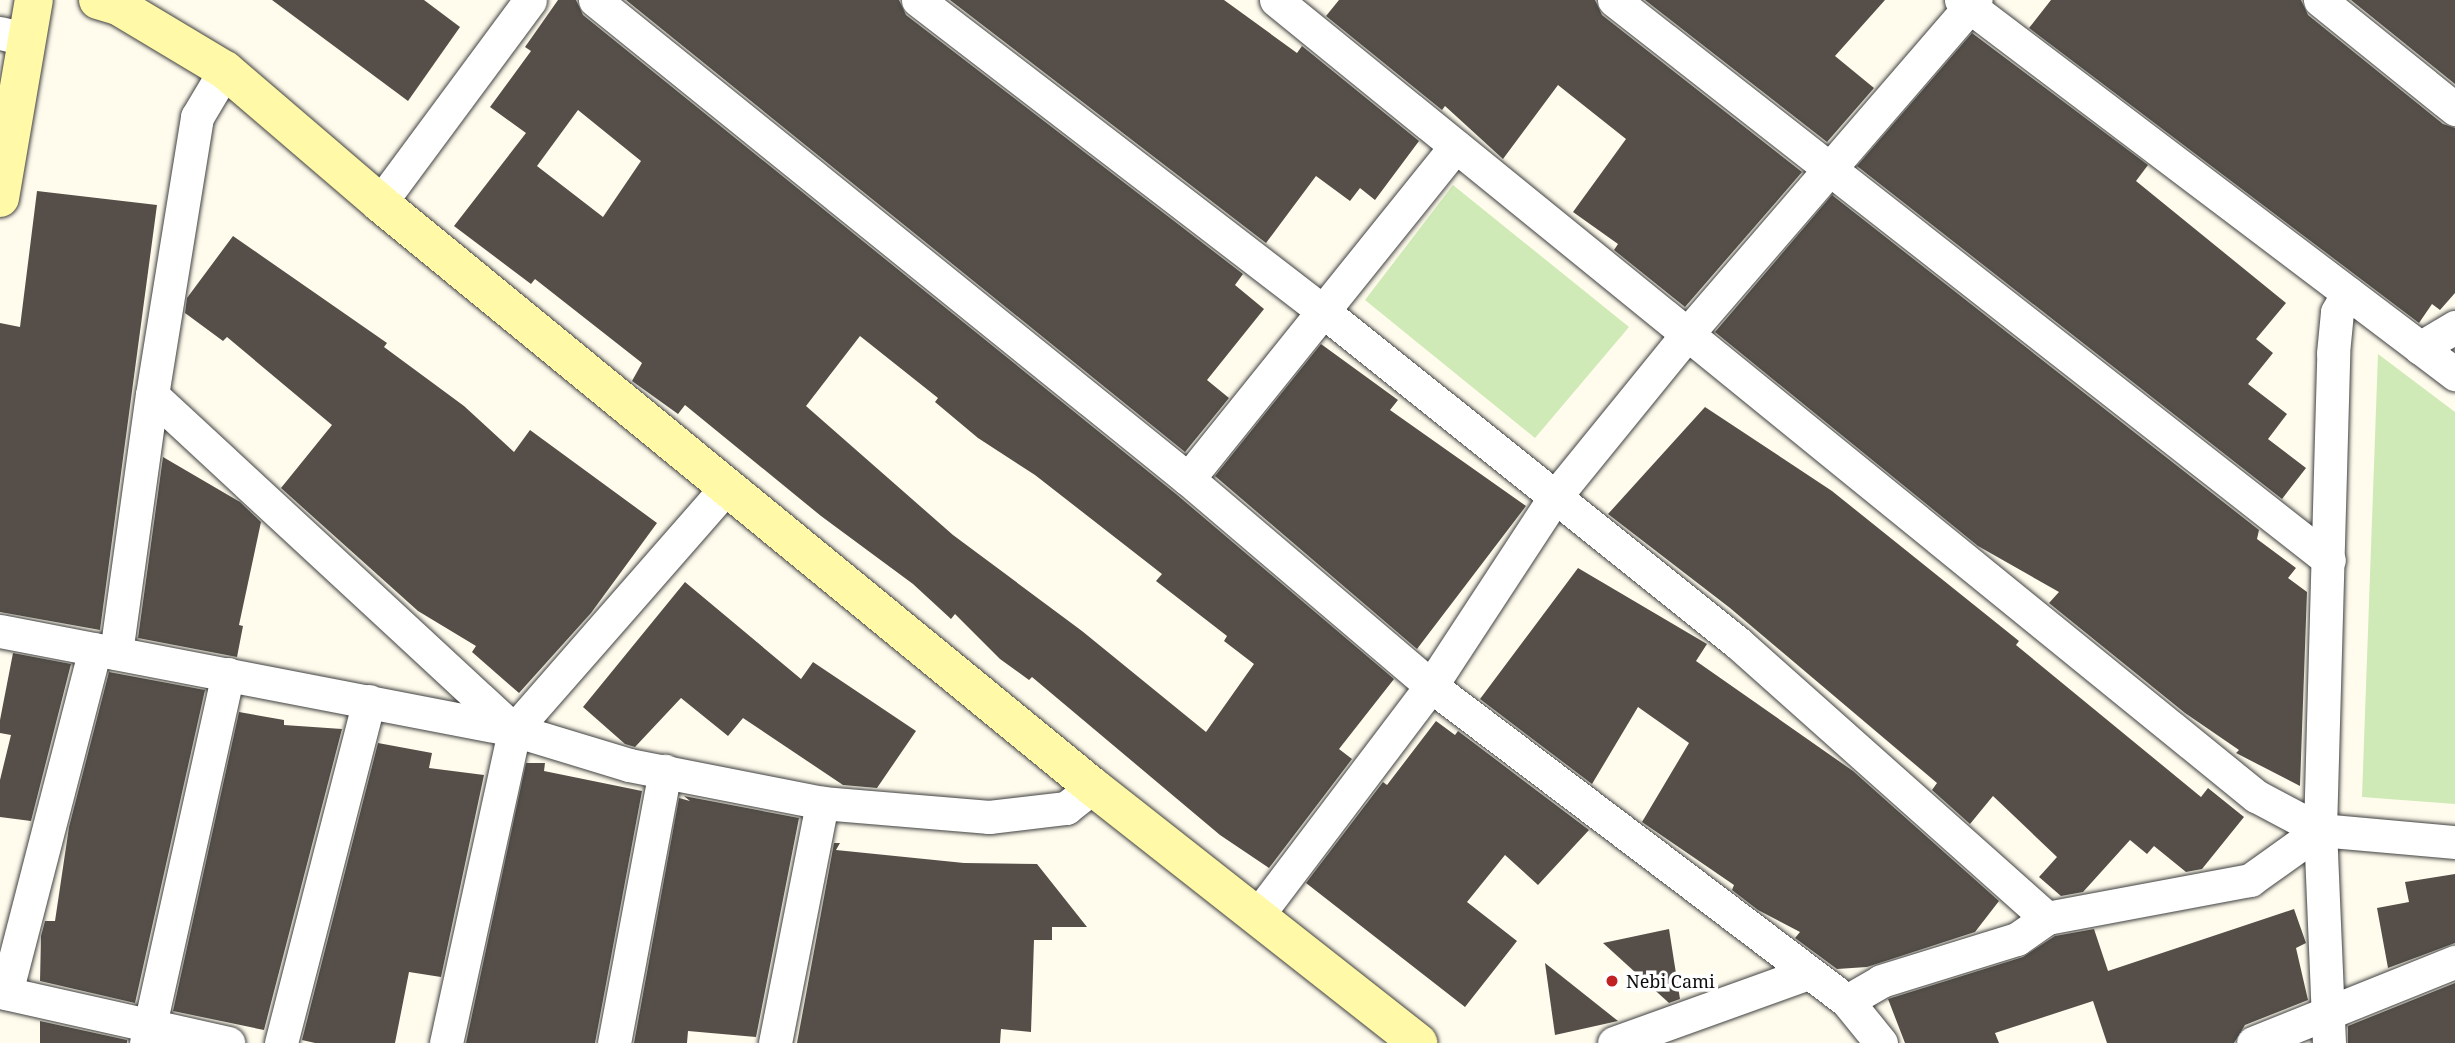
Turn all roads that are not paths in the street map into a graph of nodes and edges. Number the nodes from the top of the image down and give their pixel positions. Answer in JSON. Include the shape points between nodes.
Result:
{"nodes":[{"id":1,"x":34,"y":0,"type":"edge"},
{"id":2,"x":98,"y":0,"type":"edge"},
{"id":3,"x":530,"y":0,"type":"edge"},
{"id":4,"x":594,"y":0,"type":"edge"},
{"id":5,"x":918,"y":0,"type":"edge"},
{"id":6,"x":1276,"y":0,"type":"edge"},
{"id":7,"x":1614,"y":0,"type":"edge"},
{"id":8,"x":2320,"y":0,"type":"edge"},
{"id":9,"x":1968,"y":2,"type":"edge"},
{"id":10,"x":14,"y":36,"type":"edge"},
{"id":11,"x":225,"y":70,"type":"junction"},
{"id":12,"x":2455,"y":109,"type":"edge"},
{"id":13,"x":1457,"y":146,"type":"junction"},
{"id":14,"x":1828,"y":171,"type":"junction"},
{"id":15,"x":0,"y":198,"type":"edge"},
{"id":16,"x":380,"y":203,"type":"junction"},
{"id":17,"x":2348,"y":293,"type":"junction"},
{"id":18,"x":1324,"y":312,"type":"junction"},
{"id":19,"x":2455,"y":327,"type":"edge"},
{"id":20,"x":1688,"y":333,"type":"junction"},
{"id":21,"x":2420,"y":348,"type":"junction"},
{"id":22,"x":2455,"y":374,"type":"edge"},
{"id":23,"x":152,"y":395,"type":"junction"},
{"id":24,"x":1188,"y":479,"type":"junction"},
{"id":25,"x":726,"y":488,"type":"junction"},
{"id":26,"x":1554,"y":498,"type":"junction"},
{"id":27,"x":2329,"y":560,"type":"junction"},
{"id":28,"x":0,"y":631,"type":"edge"},
{"id":29,"x":106,"y":651,"type":"junction"},
{"id":30,"x":228,"y":674,"type":"junction"},
{"id":31,"x":1431,"y":686,"type":"junction"},
{"id":32,"x":369,"y":701,"type":"junction"},
{"id":33,"x":514,"y":730,"type":"junction"},
{"id":34,"x":665,"y":771,"type":"junction"},
{"id":35,"x":1093,"y":787,"type":"junction"},
{"id":36,"x":822,"y":803,"type":"junction"},
{"id":37,"x":2320,"y":830,"type":"junction"},
{"id":38,"x":2455,"y":842,"type":"edge"},
{"id":39,"x":1257,"y":916,"type":"junction"},
{"id":40,"x":2047,"y":918,"type":"junction"},
{"id":41,"x":2455,"y":962,"type":"edge"},
{"id":42,"x":1806,"y":974,"type":"junction"},
{"id":43,"x":3,"y":993,"type":"edge"},
{"id":44,"x":1847,"y":1001,"type":"junction"},
{"id":45,"x":2328,"y":1028,"type":"edge"},
{"id":46,"x":148,"y":1034,"type":"edge"},
{"id":47,"x":228,"y":1043,"type":"edge"},
{"id":48,"x":281,"y":1043,"type":"edge"},
{"id":49,"x":446,"y":1043,"type":"edge"},
{"id":50,"x":614,"y":1043,"type":"edge"},
{"id":51,"x":775,"y":1043,"type":"edge"},
{"id":52,"x":1418,"y":1043,"type":"edge"},
{"id":53,"x":1614,"y":1043,"type":"edge"},
{"id":54,"x":1881,"y":1043,"type":"edge"},
{"id":55,"x":2253,"y":1043,"type":"edge"}],
"edges":[{"from":1,"to":10,"type":"street"},
{"from":2,"to":11,"type":"street","via":[[118,6]]},
{"from":3,"to":16,"type":"street"},
{"from":4,"to":24,"type":"street"},
{"from":5,"to":18,"type":"street"},
{"from":6,"to":13,"type":"street"},
{"from":7,"to":14,"type":"street"},
{"from":8,"to":12,"type":"street"},
{"from":9,"to":14,"type":"street"},
{"from":9,"to":17,"type":"street"},
{"from":10,"to":15,"type":"street"},
{"from":11,"to":16,"type":"street"},
{"from":11,"to":23,"type":"street","via":[[197,117]]},
{"from":13,"to":18,"type":"street"},
{"from":13,"to":20,"type":"street"},
{"from":14,"to":20,"type":"street"},
{"from":14,"to":27,"type":"street"},
{"from":16,"to":25,"type":"street"},
{"from":17,"to":21,"type":"street"},
{"from":17,"to":27,"type":"street","via":[[2337,312],[2333,353]]},
{"from":18,"to":24,"type":"street"},
{"from":18,"to":26,"type":"street"},
{"from":19,"to":21,"type":"street"},
{"from":20,"to":26,"type":"street"},
{"from":20,"to":37,"type":"street","via":[[2256,796]]},
{"from":21,"to":22,"type":"street"},
{"from":23,"to":29,"type":"street"},
{"from":23,"to":33,"type":"street"},
{"from":24,"to":31,"type":"street"},
{"from":25,"to":33,"type":"street"},
{"from":25,"to":35,"type":"street"},
{"from":26,"to":31,"type":"street"},
{"from":26,"to":40,"type":"street","via":[[1738,643]]},
{"from":27,"to":37,"type":"street"},
{"from":28,"to":29,"type":"street"},
{"from":29,"to":30,"type":"street"},
{"from":29,"to":43,"type":"street"},
{"from":30,"to":32,"type":"street"},
{"from":30,"to":46,"type":"street"},
{"from":31,"to":39,"type":"street"},
{"from":31,"to":42,"type":"street"},
{"from":32,"to":33,"type":"street"},
{"from":32,"to":48,"type":"street"},
{"from":33,"to":34,"type":"street","via":[[629,765]]},
{"from":33,"to":49,"type":"street"},
{"from":34,"to":36,"type":"street"},
{"from":34,"to":50,"type":"street"},
{"from":35,"to":36,"type":"street","via":[[1066,808],[989,817]]},
{"from":35,"to":39,"type":"street"},
{"from":36,"to":51,"type":"street"},
{"from":37,"to":38,"type":"street"},
{"from":37,"to":40,"type":"street","via":[[2250,880]]},
{"from":37,"to":45,"type":"street"},
{"from":39,"to":52,"type":"street"},
{"from":40,"to":44,"type":"street","via":[[2017,939],[1881,981]]},
{"from":41,"to":45,"type":"street"},
{"from":42,"to":44,"type":"street"},
{"from":42,"to":53,"type":"street"},
{"from":43,"to":46,"type":"street"},
{"from":44,"to":54,"type":"street"},
{"from":45,"to":55,"type":"street"},
{"from":46,"to":47,"type":"street"}]}
